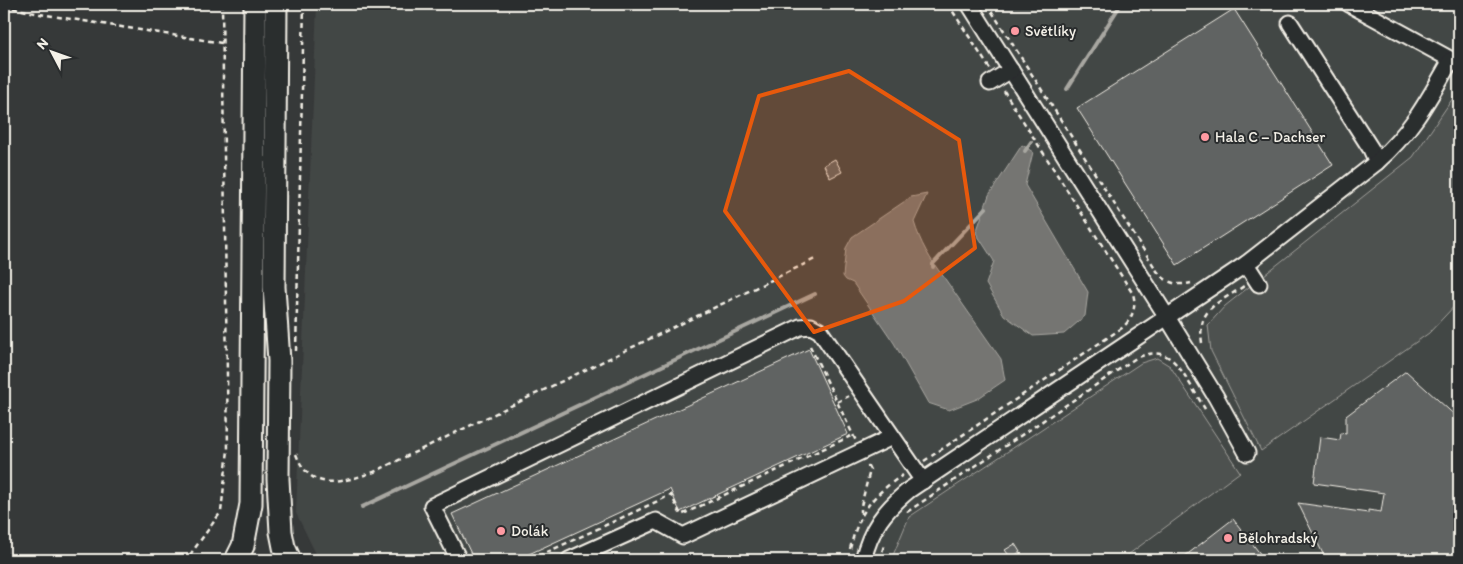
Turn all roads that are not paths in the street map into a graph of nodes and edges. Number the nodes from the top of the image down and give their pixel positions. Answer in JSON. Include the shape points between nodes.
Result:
{"nodes":[{"id":1,"x":254,"y":4,"type":"edge"},
{"id":2,"x":276,"y":4,"type":"edge"},
{"id":3,"x":969,"y":4,"type":"edge"},
{"id":4,"x":1349,"y":4,"type":"edge"},
{"id":5,"x":1290,"y":24,"type":"dead end"},
{"id":6,"x":1455,"y":62,"type":"edge"},
{"id":7,"x":1011,"y":70,"type":"junction"},
{"id":8,"x":993,"y":81,"type":"road end"},
{"id":9,"x":1377,"y":162,"type":"junction"},
{"id":10,"x":1246,"y":264,"type":"junction"},
{"id":11,"x":1257,"y":281,"type":"road end"},
{"id":12,"x":274,"y":287,"type":"junction"},
{"id":13,"x":1167,"y":317,"type":"junction"},
{"id":14,"x":892,"y":438,"type":"junction"},
{"id":15,"x":1247,"y":453,"type":"dead end"},
{"id":16,"x":923,"y":481,"type":"junction"},
{"id":17,"x":236,"y":560,"type":"edge"},
{"id":18,"x":276,"y":560,"type":"edge"},
{"id":19,"x":290,"y":560,"type":"edge"},
{"id":20,"x":460,"y":560,"type":"edge"},
{"id":21,"x":569,"y":560,"type":"edge"},
{"id":22,"x":863,"y":560,"type":"edge"}],
"edges":[{"from":1,"to":17,"type":"highway","via":[[251,504],[243,546]]},
{"from":2,"to":12,"type":"highway"},
{"from":3,"to":7,"type":"street"},
{"from":4,"to":6,"type":"street"},
{"from":5,"to":9,"type":"street"},
{"from":6,"to":9,"type":"street","via":[[1411,128]]},
{"from":7,"to":8,"type":"street"},
{"from":7,"to":13,"type":"street"},
{"from":9,"to":10,"type":"street"},
{"from":10,"to":11,"type":"street"},
{"from":10,"to":13,"type":"street"},
{"from":12,"to":18,"type":"highway","via":[[269,353],[267,520]]},
{"from":12,"to":19,"type":"highway","via":[[279,361],[279,512],[284,547]]},
{"from":13,"to":15,"type":"street","via":[[1209,405]]},
{"from":13,"to":16,"type":"street"},
{"from":14,"to":16,"type":"street"},
{"from":14,"to":20,"type":"street","via":[[820,331],[812,326],[800,327],[432,506]]},
{"from":14,"to":21,"type":"street","via":[[683,536],[656,521]]},
{"from":16,"to":22,"type":"street","via":[[890,506],[877,523]]}]}
